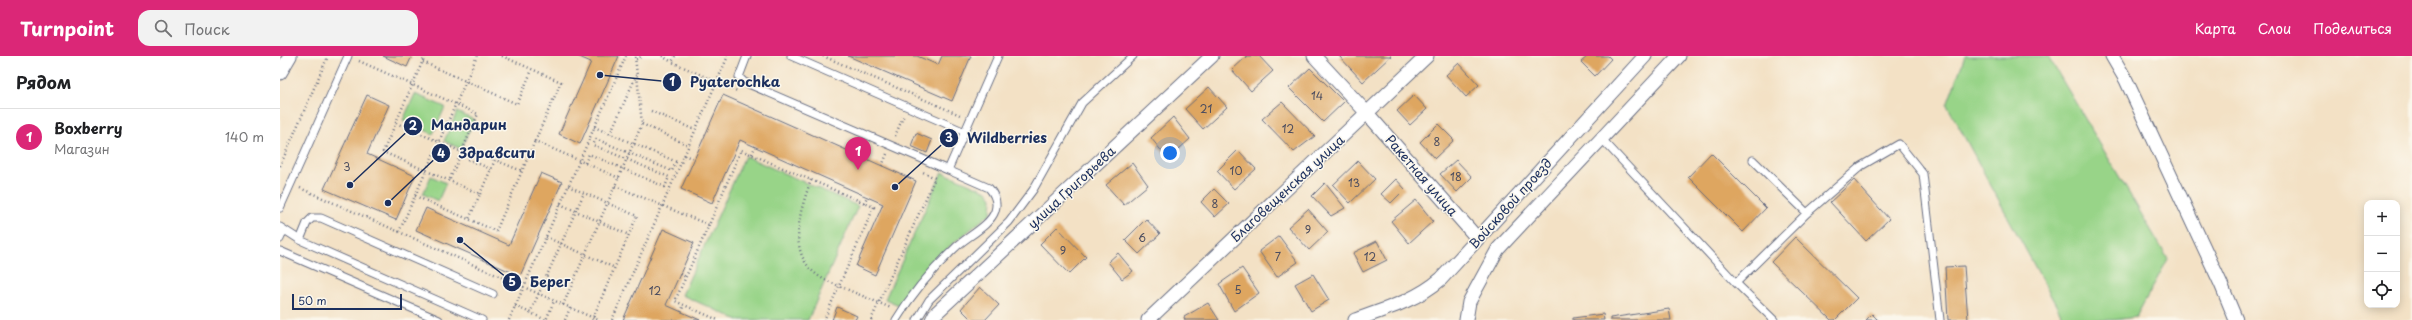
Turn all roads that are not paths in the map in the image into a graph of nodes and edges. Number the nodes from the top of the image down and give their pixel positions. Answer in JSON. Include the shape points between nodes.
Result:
{"nodes":[{"id":1,"x":290,"y":56,"type":"edge"},
{"id":2,"x":348,"y":56,"type":"edge"},
{"id":3,"x":747,"y":56,"type":"edge"},
{"id":4,"x":791,"y":56,"type":"edge"},
{"id":5,"x":998,"y":56,"type":"edge"},
{"id":6,"x":1133,"y":56,"type":"edge"},
{"id":7,"x":1212,"y":56,"type":"edge"},
{"id":8,"x":1314,"y":56,"type":"edge"},
{"id":9,"x":1427,"y":56,"type":"edge"},
{"id":10,"x":1644,"y":56,"type":"edge"},
{"id":11,"x":1679,"y":56,"type":"edge"},
{"id":12,"x":2112,"y":56,"type":"edge"},
{"id":13,"x":280,"y":74,"type":"edge"},
{"id":14,"x":1366,"y":112,"type":"junction"},
{"id":15,"x":965,"y":132,"type":"junction"},
{"id":16,"x":1601,"y":138,"type":"junction"},
{"id":17,"x":1753,"y":160,"type":"dead end"},
{"id":18,"x":948,"y":170,"type":"junction"},
{"id":19,"x":280,"y":208,"type":"edge"},
{"id":20,"x":1807,"y":213,"type":"junction"},
{"id":21,"x":282,"y":228,"type":"edge"},
{"id":22,"x":1477,"y":238,"type":"junction"},
{"id":23,"x":280,"y":239,"type":"edge"},
{"id":24,"x":300,"y":240,"type":"junction"},
{"id":25,"x":280,"y":251,"type":"edge"},
{"id":26,"x":1736,"y":283,"type":"junction"},
{"id":27,"x":493,"y":294,"type":"dead end"},
{"id":28,"x":439,"y":320,"type":"edge"},
{"id":29,"x":482,"y":320,"type":"edge"},
{"id":30,"x":896,"y":320,"type":"edge"},
{"id":31,"x":917,"y":320,"type":"edge"},
{"id":32,"x":932,"y":320,"type":"edge"},
{"id":33,"x":1148,"y":320,"type":"edge"},
{"id":34,"x":1355,"y":320,"type":"edge"},
{"id":35,"x":1466,"y":320,"type":"edge"},
{"id":36,"x":1774,"y":320,"type":"edge"},
{"id":37,"x":1940,"y":320,"type":"edge"},
{"id":38,"x":2236,"y":320,"type":"edge"}],
"edges":[{"from":1,"to":13,"type":"street"},
{"from":2,"to":19,"type":"lane"},
{"from":3,"to":18,"type":"lane","via":[[740,72],[741,80]]},
{"from":4,"to":15,"type":"lane"},
{"from":5,"to":15,"type":"lane"},
{"from":6,"to":31,"type":"lane","via":[[1082,103],[1033,190],[1009,222],[929,300]]},
{"from":7,"to":32,"type":"street","name":"улица Григорьева","via":[[935,314]]},
{"from":8,"to":14,"type":"street","name":"Ракетная улица"},
{"from":9,"to":14,"type":"street","name":"Благовещенская улица"},
{"from":10,"to":22,"type":"street","name":"Войсковой проезд"},
{"from":11,"to":16,"type":"street"},
{"from":12,"to":38,"type":"street","via":[[2126,80]]},
{"from":14,"to":22,"type":"street","name":"Ракетная улица"},
{"from":14,"to":33,"type":"street","name":"Благовещенская улица"},
{"from":15,"to":18,"type":"lane"},
{"from":16,"to":26,"type":"lane"},
{"from":16,"to":35,"type":"street","via":[[1498,249],[1469,302]]},
{"from":17,"to":20,"type":"lane"},
{"from":18,"to":30,"type":"lane","via":[[989,188],[994,194],[995,211],[991,218],[954,249]]},
{"from":20,"to":26,"type":"lane"},
{"from":20,"to":37,"type":"lane","via":[[1861,166],[1899,144],[1923,174]]},
{"from":21,"to":23,"type":"lane"},
{"from":21,"to":24,"type":"lane"},
{"from":22,"to":34,"type":"street","name":"Войсковой проезд","via":[[1427,292]]},
{"from":24,"to":27,"type":"lane","via":[[307,223],[312,218],[320,218]]},
{"from":24,"to":29,"type":"lane"},
{"from":25,"to":28,"type":"lane"},
{"from":26,"to":36,"type":"lane"}]}
